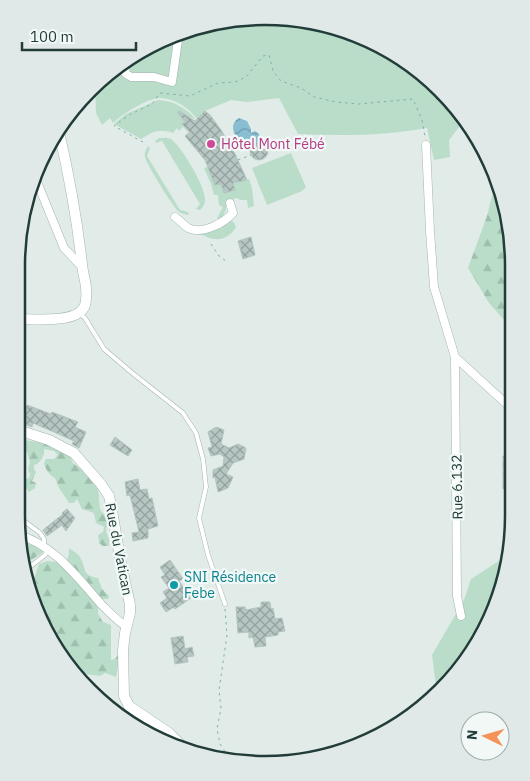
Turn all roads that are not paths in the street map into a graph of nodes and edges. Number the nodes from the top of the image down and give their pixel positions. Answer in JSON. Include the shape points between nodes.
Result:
{"nodes":[{"id":1,"x":178,"y":41,"type":"edge"},
{"id":2,"x":125,"y":70,"type":"edge"},
{"id":3,"x":60,"y":139,"type":"edge"},
{"id":4,"x":426,"y":145,"type":"road end"},
{"id":5,"x":39,"y":186,"type":"edge"},
{"id":6,"x":230,"y":203,"type":"dead end"},
{"id":7,"x":175,"y":217,"type":"dead end"},
{"id":8,"x":82,"y":267,"type":"junction"},
{"id":9,"x":79,"y":313,"type":"junction"},
{"id":10,"x":25,"y":319,"type":"edge"},
{"id":11,"x":455,"y":357,"type":"junction"},
{"id":12,"x":505,"y":402,"type":"edge"},
{"id":13,"x":25,"y":432,"type":"edge"},
{"id":14,"x":25,"y":522,"type":"edge"},
{"id":15,"x":26,"y":537,"type":"edge"},
{"id":16,"x":46,"y":548,"type":"junction"},
{"id":17,"x":30,"y":566,"type":"edge"},
{"id":18,"x":225,"y":604,"type":"road end"},
{"id":19,"x":461,"y":616,"type":"dead end"},
{"id":20,"x":127,"y":627,"type":"junction"},
{"id":21,"x":174,"y":738,"type":"edge"}],
"edges":[{"from":1,"to":2,"type":"street","via":[[172,82],[154,77],[131,77]]},
{"from":3,"to":8,"type":"street","via":[[75,210]]},
{"from":4,"to":11,"type":"street","name":"Rue 6.132","via":[[434,287]]},
{"from":5,"to":8,"type":"street","via":[[64,248]]},
{"from":6,"to":7,"type":"street","via":[[233,212],[226,220],[199,230],[189,228]]},
{"from":8,"to":9,"type":"street","via":[[87,289],[84,306]]},
{"from":9,"to":10,"type":"street","via":[[61,318]]},
{"from":9,"to":18,"type":"lane","via":[[104,349],[183,413],[196,433],[206,487],[199,518]]},
{"from":11,"to":12,"type":"street"},
{"from":11,"to":19,"type":"street","name":"Rue 6.132","via":[[458,596]]},
{"from":13,"to":20,"type":"street","name":"Rue du Vatican","via":[[74,453],[109,496],[130,605]]},
{"from":14,"to":16,"type":"lane","via":[[40,533]]},
{"from":15,"to":16,"type":"street","name":"Rue du Vatican"},
{"from":16,"to":17,"type":"lane","via":[[45,555]]},
{"from":16,"to":20,"type":"street","name":"Rue du Vatican"},
{"from":20,"to":21,"type":"street","name":"Rue du Vatican","via":[[123,650],[126,701]]}]}
